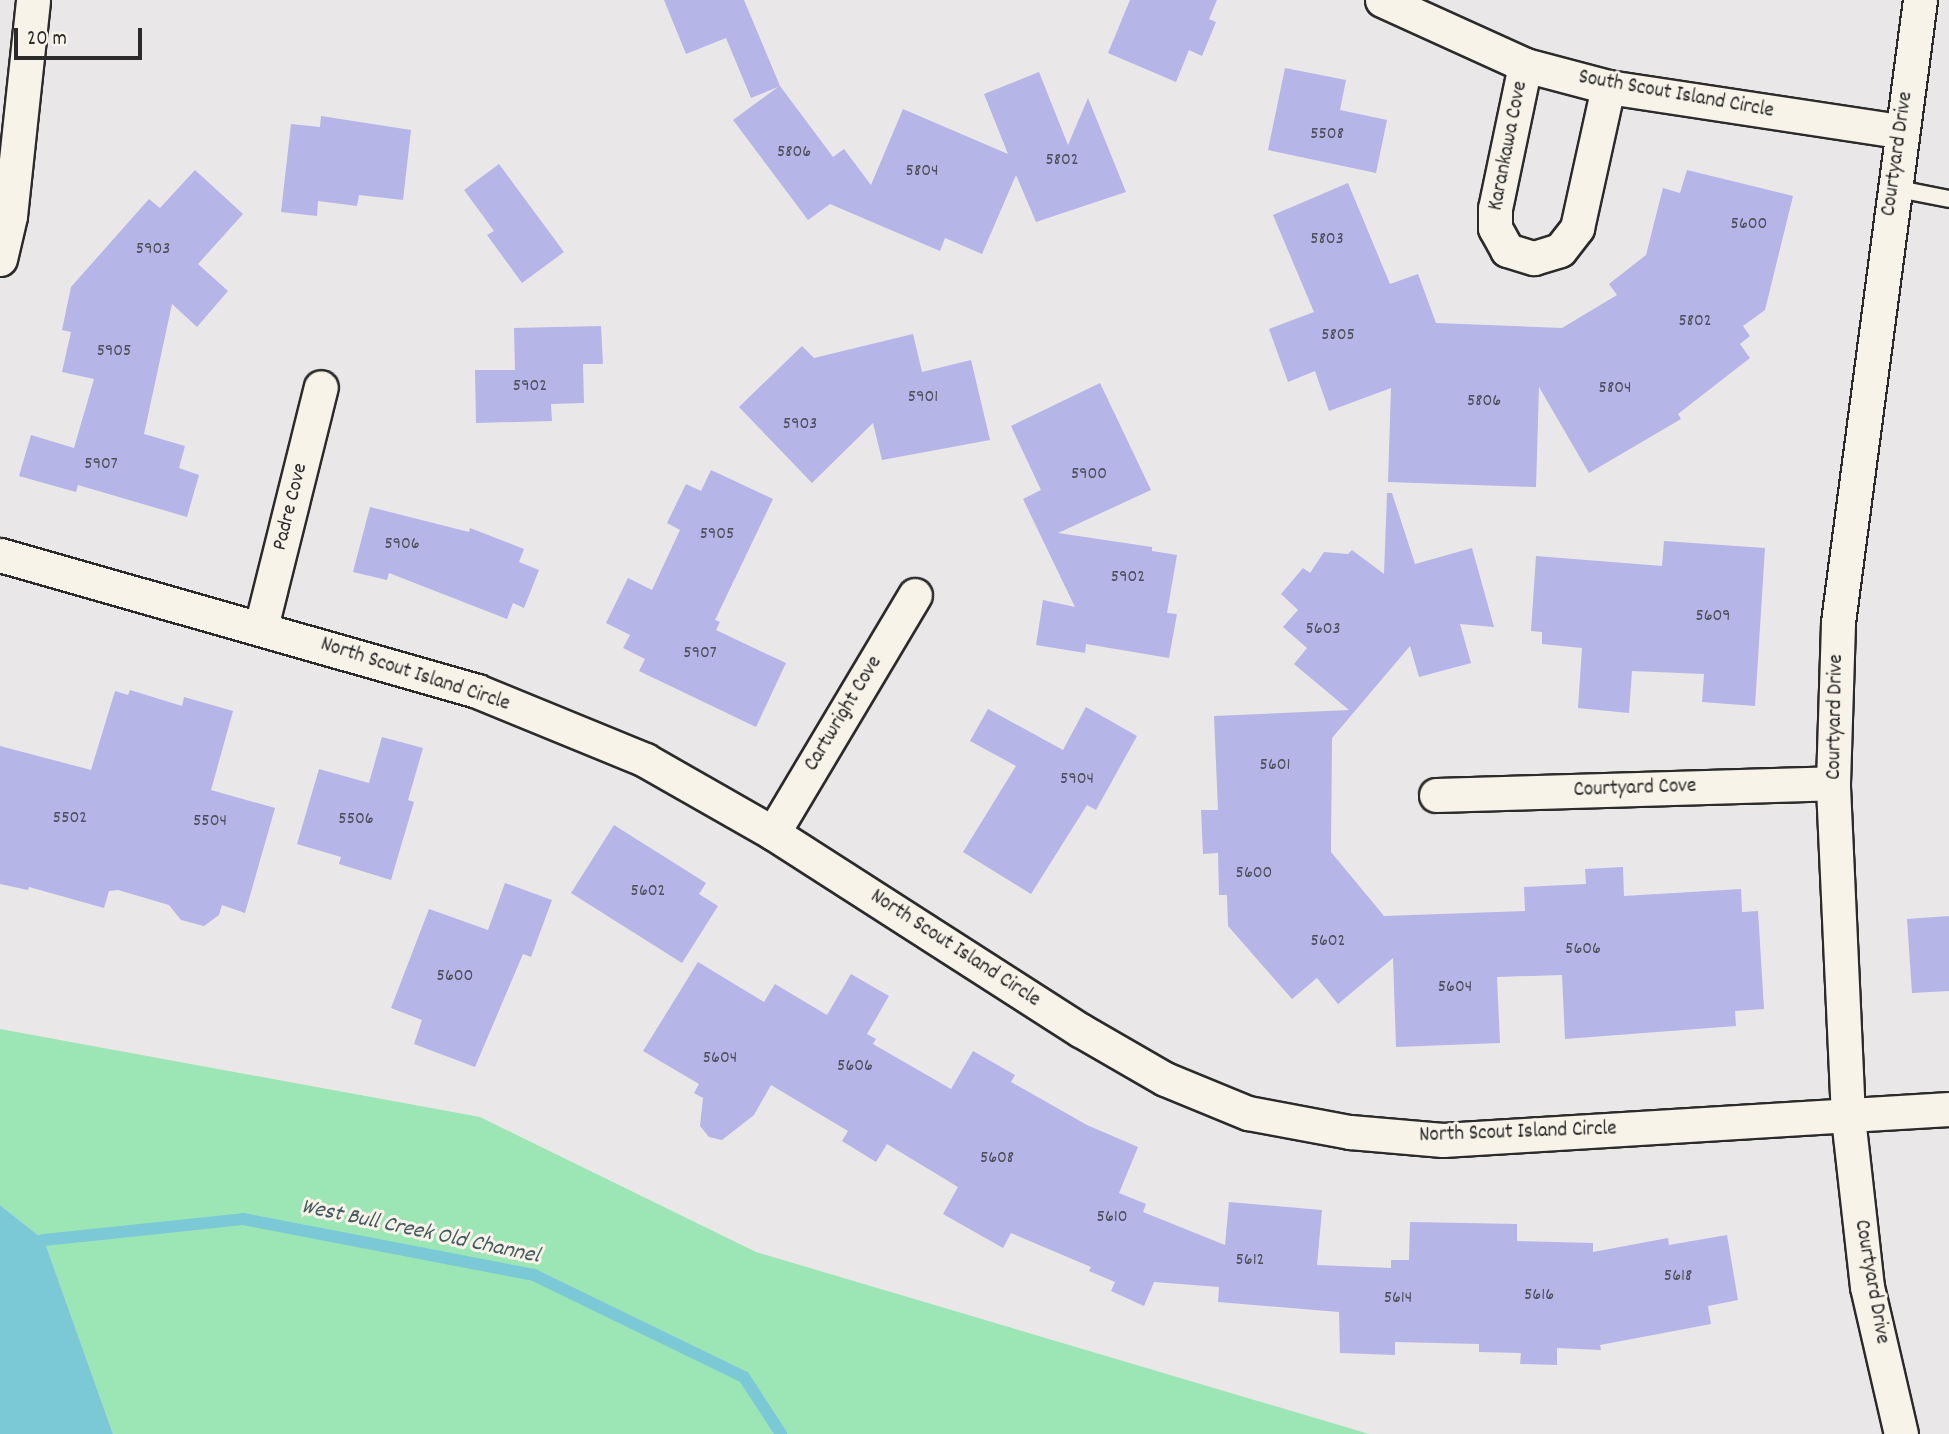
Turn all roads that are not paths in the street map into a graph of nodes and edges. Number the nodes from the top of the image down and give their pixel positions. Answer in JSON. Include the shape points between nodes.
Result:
{"nodes":[{"id":1,"x":33,"y":0,"type":"edge"},
{"id":2,"x":1382,"y":0,"type":"edge"},
{"id":3,"x":1920,"y":0,"type":"edge"},
{"id":4,"x":1525,"y":65,"type":"junction"},
{"id":5,"x":1608,"y":88,"type":"junction"},
{"id":6,"x":1900,"y":131,"type":"junction"},
{"id":7,"x":1893,"y":188,"type":"junction"},
{"id":8,"x":1949,"y":199,"type":"edge"},
{"id":9,"x":0,"y":260,"type":"edge"},
{"id":10,"x":321,"y":387,"type":"dead end"},
{"id":11,"x":0,"y":555,"type":"edge"},
{"id":12,"x":915,"y":595,"type":"dead end"},
{"id":13,"x":261,"y":627,"type":"junction"},
{"id":14,"x":1833,"y":783,"type":"junction"},
{"id":15,"x":1436,"y":795,"type":"dead end"},
{"id":16,"x":774,"y":833,"type":"junction"},
{"id":17,"x":1949,"y":1109,"type":"edge"},
{"id":18,"x":1848,"y":1116,"type":"junction"},
{"id":19,"x":1901,"y":1434,"type":"edge"}],
"edges":[{"from":1,"to":9,"type":"street","via":[[10,216]]},
{"from":2,"to":4,"type":"street","name":"South Scout Island Circle"},
{"from":3,"to":6,"type":"street","name":"Courtyard Drive"},
{"from":4,"to":5,"type":"street","name":"South Scout Island Circle"},
{"from":4,"to":5,"type":"street","name":"Karankawa Cove","via":[[1495,208],[1495,228],[1507,250],[1534,258],[1560,250],[1577,228]]},
{"from":5,"to":6,"type":"street","name":"South Scout Island Circle"},
{"from":6,"to":7,"type":"street","name":"Courtyard Drive"},
{"from":7,"to":8,"type":"lane"},
{"from":7,"to":14,"type":"street","name":"Courtyard Drive","via":[[1838,622]]},
{"from":10,"to":13,"type":"street","name":"Padre Cove"},
{"from":11,"to":13,"type":"street","name":"North Scout Island Circle"},
{"from":12,"to":16,"type":"street","name":"Cartwright Cove"},
{"from":13,"to":16,"type":"street","name":"North Scout Island Circle","via":[[477,691],[645,760]]},
{"from":14,"to":15,"type":"street","name":"Courtyard Cove"},
{"from":14,"to":18,"type":"street","name":"Courtyard Drive"},
{"from":16,"to":18,"type":"street","name":"North Scout Island Circle","via":[[1080,1030],[1165,1079],[1248,1113],[1350,1132],[1443,1140]]},
{"from":17,"to":18,"type":"street","name":"North Scout Island Circle"},
{"from":18,"to":19,"type":"street","name":"Courtyard Drive","via":[[1867,1287]]}]}
